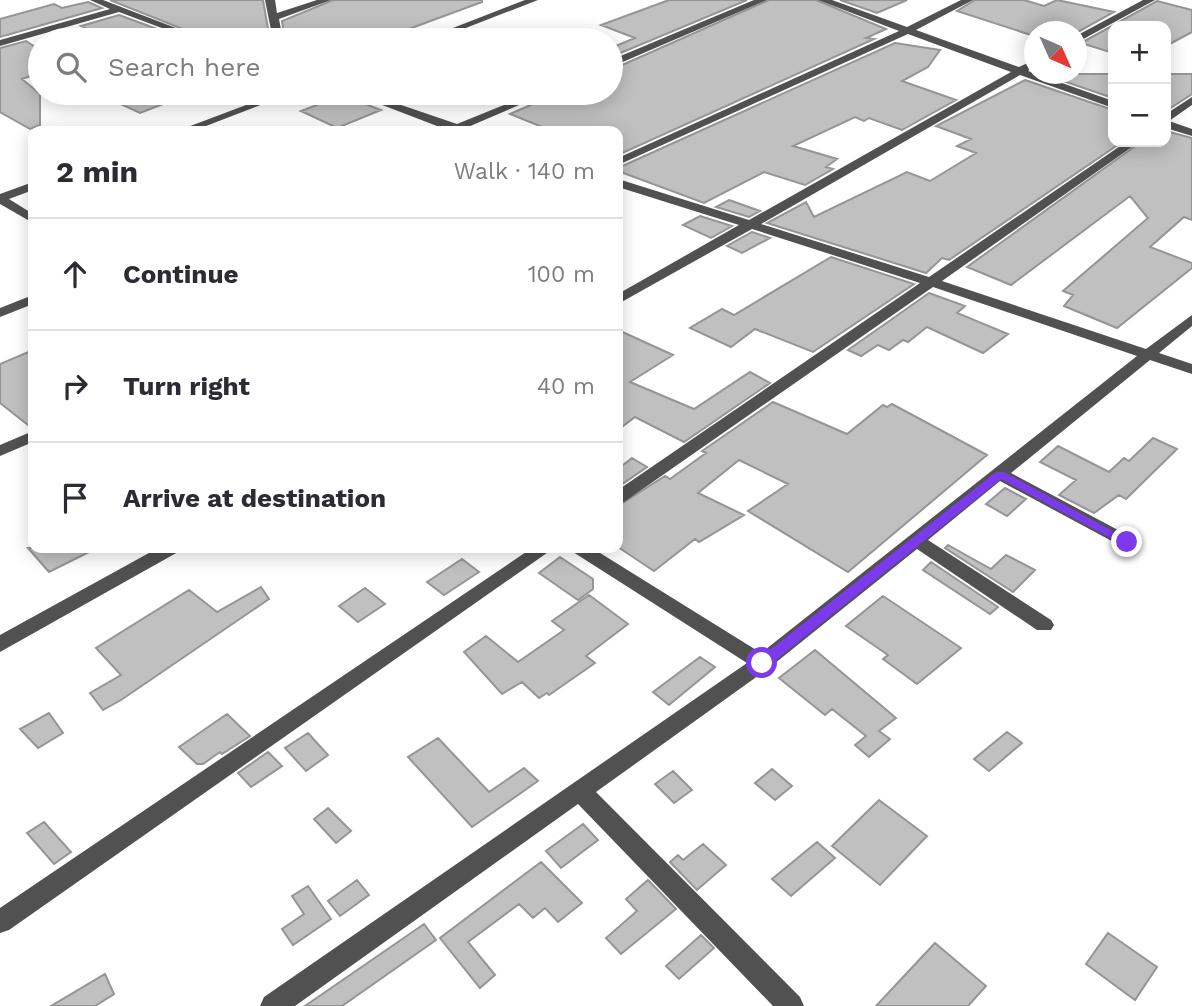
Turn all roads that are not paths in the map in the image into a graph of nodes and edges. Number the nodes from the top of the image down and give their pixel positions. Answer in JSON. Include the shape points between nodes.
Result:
{"nodes":[{"id":1,"x":95,"y":0,"type":"edge"},
{"id":2,"x":270,"y":0,"type":"edge"},
{"id":3,"x":326,"y":0,"type":"edge"},
{"id":4,"x":533,"y":0,"type":"edge"},
{"id":5,"x":762,"y":0,"type":"edge"},
{"id":6,"x":823,"y":0,"type":"edge"},
{"id":7,"x":968,"y":0,"type":"edge"},
{"id":8,"x":1150,"y":0,"type":"edge"},
{"id":9,"x":116,"y":9,"type":"junction"},
{"id":10,"x":272,"y":18,"type":"junction"},
{"id":11,"x":51,"y":28,"type":"edge"},
{"id":12,"x":169,"y":28,"type":"edge"},
{"id":13,"x":275,"y":28,"type":"edge"},
{"id":14,"x":459,"y":28,"type":"edge"},
{"id":15,"x":909,"y":30,"type":"junction"},
{"id":16,"x":1087,"y":34,"type":"edge"},
{"id":17,"x":28,"y":35,"type":"edge"},
{"id":18,"x":0,"y":43,"type":"edge"},
{"id":19,"x":623,"y":59,"type":"edge"},
{"id":20,"x":1024,"y":68,"type":"edge"},
{"id":21,"x":1019,"y":71,"type":"junction"},
{"id":22,"x":1192,"y":100,"type":"edge"},
{"id":23,"x":1108,"y":103,"type":"edge"},
{"id":24,"x":254,"y":105,"type":"edge"},
{"id":25,"x":389,"y":105,"type":"edge"},
{"id":26,"x":514,"y":105,"type":"edge"},
{"id":27,"x":1171,"y":117,"type":"edge"},
{"id":28,"x":1171,"y":123,"type":"edge"},
{"id":29,"x":197,"y":126,"type":"edge"},
{"id":30,"x":447,"y":126,"type":"edge"},
{"id":31,"x":467,"y":126,"type":"edge"},
{"id":32,"x":1192,"y":133,"type":"edge"},
{"id":33,"x":1126,"y":147,"type":"edge"},
{"id":34,"x":623,"y":160,"type":"edge"},
{"id":35,"x":623,"y":185,"type":"edge"},
{"id":36,"x":28,"y":188,"type":"edge"},
{"id":37,"x":0,"y":198,"type":"edge"},
{"id":38,"x":28,"y":216,"type":"edge"},
{"id":39,"x":750,"y":226,"type":"junction"},
{"id":40,"x":932,"y":282,"type":"junction"},
{"id":41,"x":623,"y":297,"type":"edge"},
{"id":42,"x":28,"y":301,"type":"edge"},
{"id":43,"x":0,"y":313,"type":"edge"},
{"id":44,"x":1192,"y":319,"type":"edge"},
{"id":45,"x":1150,"y":354,"type":"junction"},
{"id":46,"x":1192,"y":369,"type":"edge"},
{"id":47,"x":28,"y":438,"type":"edge"},
{"id":48,"x":0,"y":451,"type":"edge"},
{"id":49,"x":1000,"y":474,"type":"junction"},
{"id":50,"x":623,"y":495,"type":"edge"},
{"id":51,"x":916,"y":540,"type":"junction"},
{"id":52,"x":1127,"y":542,"type":"dead end"},
{"id":53,"x":163,"y":553,"type":"edge"},
{"id":54,"x":538,"y":553,"type":"edge"},
{"id":55,"x":587,"y":553,"type":"edge"},
{"id":56,"x":1044,"y":625,"type":"dead end"},
{"id":57,"x":0,"y":644,"type":"edge"},
{"id":58,"x":762,"y":663,"type":"junction"},
{"id":59,"x":580,"y":791,"type":"junction"},
{"id":60,"x":0,"y":922,"type":"edge"},
{"id":61,"x":278,"y":1005,"type":"edge"},
{"id":62,"x":791,"y":1006,"type":"edge"}],
"edges":[{"from":1,"to":9,"type":"street"},
{"from":2,"to":10,"type":"street"},
{"from":3,"to":10,"type":"street"},
{"from":4,"to":14,"type":"street"},
{"from":5,"to":19,"type":"street"},
{"from":6,"to":15,"type":"street"},
{"from":7,"to":15,"type":"street"},
{"from":8,"to":16,"type":"street"},
{"from":9,"to":11,"type":"street"},
{"from":9,"to":12,"type":"street"},
{"from":10,"to":13,"type":"street"},
{"from":15,"to":21,"type":"street"},
{"from":15,"to":34,"type":"street"},
{"from":17,"to":18,"type":"street"},
{"from":20,"to":21,"type":"street"},
{"from":21,"to":23,"type":"street"},
{"from":21,"to":39,"type":"street"},
{"from":22,"to":27,"type":"street"},
{"from":24,"to":29,"type":"street"},
{"from":25,"to":30,"type":"street"},
{"from":26,"to":31,"type":"street"},
{"from":28,"to":32,"type":"street"},
{"from":33,"to":40,"type":"street"},
{"from":35,"to":39,"type":"street"},
{"from":36,"to":37,"type":"street"},
{"from":37,"to":38,"type":"street"},
{"from":39,"to":40,"type":"street"},
{"from":39,"to":41,"type":"street"},
{"from":40,"to":45,"type":"street"},
{"from":40,"to":50,"type":"street"},
{"from":42,"to":43,"type":"street"},
{"from":44,"to":45,"type":"street"},
{"from":45,"to":46,"type":"street"},
{"from":45,"to":49,"type":"street"},
{"from":47,"to":48,"type":"street"},
{"from":49,"to":51,"type":"street"},
{"from":49,"to":52,"type":"street"},
{"from":51,"to":56,"type":"street"},
{"from":51,"to":58,"type":"street"},
{"from":53,"to":57,"type":"street"},
{"from":54,"to":60,"type":"street"},
{"from":55,"to":58,"type":"street"},
{"from":58,"to":59,"type":"street"},
{"from":59,"to":61,"type":"street"},
{"from":59,"to":62,"type":"street"}]}
